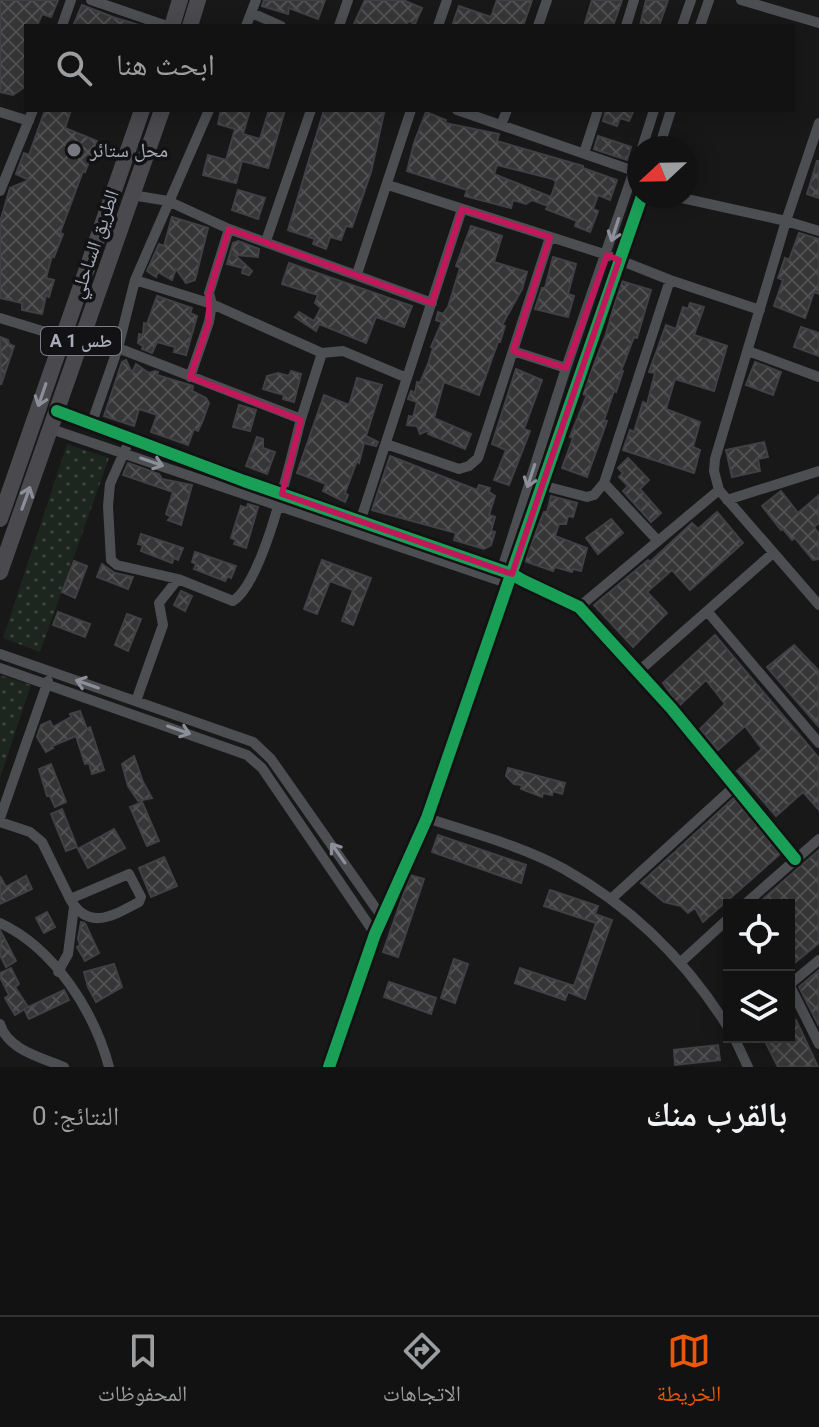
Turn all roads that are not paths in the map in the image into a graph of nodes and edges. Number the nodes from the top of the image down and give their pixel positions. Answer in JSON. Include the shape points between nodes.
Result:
{"nodes":[{"id":1,"x":71,"y":0,"type":"edge"},
{"id":2,"x":91,"y":0,"type":"edge"},
{"id":3,"x":180,"y":0,"type":"edge"},
{"id":4,"x":198,"y":0,"type":"edge"},
{"id":5,"x":256,"y":0,"type":"edge"},
{"id":6,"x":348,"y":0,"type":"edge"},
{"id":7,"x":447,"y":0,"type":"edge"},
{"id":8,"x":547,"y":0,"type":"edge"},
{"id":9,"x":634,"y":0,"type":"edge"},
{"id":10,"x":691,"y":0,"type":"edge"},
{"id":11,"x":709,"y":0,"type":"edge"},
{"id":12,"x":741,"y":0,"type":"edge"},
{"id":13,"x":252,"y":13,"type":"junction"},
{"id":14,"x":819,"y":23,"type":"edge"},
{"id":15,"x":63,"y":24,"type":"edge"},
{"id":16,"x":163,"y":24,"type":"edge"},
{"id":17,"x":170,"y":24,"type":"edge"},
{"id":18,"x":191,"y":24,"type":"edge"},
{"id":19,"x":247,"y":24,"type":"edge"},
{"id":20,"x":277,"y":24,"type":"edge"},
{"id":21,"x":340,"y":24,"type":"edge"},
{"id":22,"x":439,"y":24,"type":"edge"},
{"id":23,"x":539,"y":24,"type":"edge"},
{"id":24,"x":627,"y":24,"type":"edge"},
{"id":25,"x":683,"y":24,"type":"edge"},
{"id":26,"x":701,"y":24,"type":"edge"},
{"id":27,"x":0,"y":112,"type":"edge"},
{"id":28,"x":141,"y":112,"type":"edge"},
{"id":29,"x":161,"y":112,"type":"edge"},
{"id":30,"x":208,"y":112,"type":"edge"},
{"id":31,"x":310,"y":112,"type":"edge"},
{"id":32,"x":410,"y":112,"type":"edge"},
{"id":33,"x":463,"y":112,"type":"edge"},
{"id":34,"x":506,"y":112,"type":"edge"},
{"id":35,"x":597,"y":112,"type":"edge"},
{"id":36,"x":653,"y":112,"type":"edge"},
{"id":37,"x":670,"y":112,"type":"edge"},
{"id":38,"x":31,"y":115,"type":"edge"},
{"id":39,"x":819,"y":123,"type":"edge"},
{"id":40,"x":501,"y":125,"type":"junction"},
{"id":41,"x":646,"y":136,"type":"edge"},
{"id":42,"x":663,"y":136,"type":"edge"},
{"id":43,"x":584,"y":153,"type":"junction"},
{"id":44,"x":627,"y":168,"type":"edge"},
{"id":45,"x":388,"y":185,"type":"junction"},
{"id":46,"x":0,"y":191,"type":"edge"},
{"id":47,"x":627,"y":193,"type":"edge"},
{"id":48,"x":132,"y":195,"type":"junction"},
{"id":49,"x":168,"y":201,"type":"junction"},
{"id":50,"x":699,"y":202,"type":"edge"},
{"id":51,"x":638,"y":208,"type":"edge"},
{"id":52,"x":462,"y":209,"type":"junction"},
{"id":53,"x":786,"y":221,"type":"junction"},
{"id":54,"x":229,"y":229,"type":"junction"},
{"id":55,"x":819,"y":231,"type":"edge"},
{"id":56,"x":550,"y":237,"type":"junction"},
{"id":57,"x":266,"y":241,"type":"junction"},
{"id":58,"x":607,"y":255,"type":"junction"},
{"id":59,"x":619,"y":260,"type":"junction"},
{"id":60,"x":357,"y":274,"type":"junction"},
{"id":61,"x":135,"y":280,"type":"junction"},
{"id":62,"x":670,"y":280,"type":"junction"},
{"id":63,"x":432,"y":303,"type":"junction"},
{"id":64,"x":212,"y":304,"type":"junction"},
{"id":65,"x":760,"y":310,"type":"junction"},
{"id":66,"x":0,"y":318,"type":"edge"},
{"id":67,"x":62,"y":337,"type":"junction"},
{"id":68,"x":118,"y":348,"type":"junction"},
{"id":69,"x":513,"y":351,"type":"junction"},
{"id":70,"x":748,"y":351,"type":"junction"},
{"id":71,"x":322,"y":353,"type":"junction"},
{"id":72,"x":566,"y":368,"type":"junction"},
{"id":73,"x":190,"y":377,"type":"junction"},
{"id":74,"x":819,"y":377,"type":"edge"},
{"id":75,"x":407,"y":378,"type":"junction"},
{"id":76,"x":57,"y":411,"type":"junction"},
{"id":77,"x":301,"y":419,"type":"junction"},
{"id":78,"x":91,"y":425,"type":"junction"},
{"id":79,"x":51,"y":429,"type":"junction"},
{"id":80,"x":129,"y":440,"type":"junction"},
{"id":81,"x":386,"y":444,"type":"junction"},
{"id":82,"x":124,"y":453,"type":"junction"},
{"id":83,"x":819,"y":471,"type":"edge"},
{"id":84,"x":244,"y":481,"type":"junction"},
{"id":85,"x":604,"y":483,"type":"junction"},
{"id":86,"x":541,"y":485,"type":"junction"},
{"id":87,"x":719,"y":490,"type":"junction"},
{"id":88,"x":240,"y":492,"type":"junction"},
{"id":89,"x":280,"y":499,"type":"junction"},
{"id":90,"x":727,"y":500,"type":"junction"},
{"id":91,"x":0,"y":519,"type":"edge"},
{"id":92,"x":359,"y":526,"type":"junction"},
{"id":93,"x":658,"y":541,"type":"junction"},
{"id":94,"x":773,"y":553,"type":"junction"},
{"id":95,"x":0,"y":572,"type":"edge"},
{"id":96,"x":509,"y":578,"type":"junction"},
{"id":97,"x":178,"y":579,"type":"junction"},
{"id":98,"x":819,"y":605,"type":"edge"},
{"id":99,"x":579,"y":607,"type":"junction"},
{"id":100,"x":707,"y":611,"type":"junction"},
{"id":101,"x":0,"y":654,"type":"edge"},
{"id":102,"x":0,"y":668,"type":"edge"},
{"id":103,"x":52,"y":671,"type":"junction"},
{"id":104,"x":639,"y":671,"type":"junction"},
{"id":105,"x":47,"y":685,"type":"junction"},
{"id":106,"x":136,"y":701,"type":"junction"},
{"id":107,"x":151,"y":706,"type":"junction"},
{"id":108,"x":147,"y":719,"type":"junction"},
{"id":109,"x":819,"y":743,"type":"edge"},
{"id":110,"x":735,"y":786,"type":"junction"},
{"id":111,"x":427,"y":818,"type":"junction"},
{"id":112,"x":0,"y":820,"type":"edge"},
{"id":113,"x":819,"y":839,"type":"edge"},
{"id":114,"x":795,"y":859,"type":"junction"},
{"id":115,"x":611,"y":899,"type":"junction"},
{"id":116,"x":751,"y":899,"type":"edge"},
{"id":117,"x":72,"y":903,"type":"junction"},
{"id":118,"x":382,"y":917,"type":"junction"},
{"id":119,"x":0,"y":923,"type":"edge"},
{"id":120,"x":723,"y":924,"type":"edge"},
{"id":121,"x":375,"y":934,"type":"junction"},
{"id":122,"x":819,"y":960,"type":"edge"},
{"id":123,"x":681,"y":962,"type":"junction"},
{"id":124,"x":58,"y":972,"type":"junction"},
{"id":125,"x":795,"y":980,"type":"edge"},
{"id":126,"x":795,"y":997,"type":"edge"},
{"id":127,"x":723,"y":1019,"type":"edge"},
{"id":128,"x":0,"y":1024,"type":"edge"},
{"id":129,"x":737,"y":1043,"type":"edge"},
{"id":130,"x":819,"y":1044,"type":"edge"},
{"id":131,"x":64,"y":1067,"type":"edge"},
{"id":132,"x":109,"y":1067,"type":"edge"},
{"id":133,"x":329,"y":1067,"type":"edge"},
{"id":134,"x":748,"y":1067,"type":"edge"}],
"edges":[{"from":1,"to":15,"type":"street"},
{"from":2,"to":16,"type":"street"},
{"from":3,"to":17,"type":"highway"},
{"from":4,"to":18,"type":"highway"},
{"from":5,"to":13,"type":"street"},
{"from":6,"to":21,"type":"street"},
{"from":7,"to":22,"type":"street"},
{"from":8,"to":23,"type":"street"},
{"from":9,"to":24,"type":"street"},
{"from":10,"to":25,"type":"street"},
{"from":11,"to":26,"type":"street"},
{"from":12,"to":14,"type":"street"},
{"from":13,"to":19,"type":"street"},
{"from":13,"to":20,"type":"street"},
{"from":27,"to":38,"type":"street"},
{"from":28,"to":67,"type":"highway","number":"A 1 طس"},
{"from":29,"to":48,"type":"highway","name":"الطريق الساحلي","number":"A 1 طس"},
{"from":30,"to":49,"type":"street"},
{"from":31,"to":57,"type":"street"},
{"from":32,"to":45,"type":"street"},
{"from":33,"to":40,"type":"street"},
{"from":34,"to":40,"type":"street"},
{"from":35,"to":43,"type":"street"},
{"from":36,"to":41,"type":"street"},
{"from":37,"to":42,"type":"street"},
{"from":38,"to":46,"type":"street"},
{"from":39,"to":53,"type":"street"},
{"from":40,"to":43,"type":"street"},
{"from":43,"to":44,"type":"street"},
{"from":45,"to":52,"type":"street"},
{"from":45,"to":60,"type":"street"},
{"from":47,"to":58,"type":"street","one_way":true},
{"from":48,"to":49,"type":"street"},
{"from":48,"to":76,"type":"highway","name":"الطريق الساحلي","number":"A 1 طس"},
{"from":49,"to":54,"type":"street"},
{"from":49,"to":61,"type":"street"},
{"from":50,"to":53,"type":"street"},
{"from":51,"to":59,"type":"street"},
{"from":52,"to":56,"type":"street"},
{"from":52,"to":63,"type":"street"},
{"from":53,"to":55,"type":"street"},
{"from":53,"to":65,"type":"street"},
{"from":54,"to":57,"type":"street"},
{"from":54,"to":64,"type":"street","via":[[209,293]]},
{"from":56,"to":58,"type":"street"},
{"from":56,"to":69,"type":"street"},
{"from":57,"to":60,"type":"street"},
{"from":58,"to":59,"type":"street"},
{"from":58,"to":72,"type":"street"},
{"from":59,"to":62,"type":"street"},
{"from":59,"to":86,"type":"street"},
{"from":60,"to":63,"type":"street"},
{"from":61,"to":64,"type":"street"},
{"from":61,"to":68,"type":"street"},
{"from":62,"to":65,"type":"street"},
{"from":62,"to":85,"type":"street"},
{"from":63,"to":75,"type":"street"},
{"from":64,"to":71,"type":"street"},
{"from":64,"to":73,"type":"street"},
{"from":65,"to":70,"type":"street"},
{"from":66,"to":67,"type":"street"},
{"from":67,"to":91,"type":"highway","number":"A 1 طس","one_way":true},
{"from":68,"to":73,"type":"street"},
{"from":68,"to":78,"type":"street"},
{"from":69,"to":72,"type":"street"},
{"from":69,"to":81,"type":"street","via":[[478,458],[469,466],[448,467]]},
{"from":70,"to":74,"type":"street"},
{"from":70,"to":87,"type":"street","via":[[715,459]]},
{"from":71,"to":75,"type":"street","via":[[343,351]]},
{"from":71,"to":77,"type":"street"},
{"from":72,"to":96,"type":"street","one_way":true},
{"from":73,"to":77,"type":"street"},
{"from":75,"to":81,"type":"street"},
{"from":76,"to":78,"type":"street"},
{"from":76,"to":79,"type":"highway","name":"الطريق الساحلي","number":"A 1 طس"},
{"from":77,"to":89,"type":"street"},
{"from":78,"to":80,"type":"street"},
{"from":79,"to":82,"type":"street"},
{"from":95,"to":79,"type":"highway","name":"الطريق الساحلي","number":"A 1 طس","one_way":true},
{"from":80,"to":82,"type":"street"},
{"from":80,"to":84,"type":"street"},
{"from":81,"to":92,"type":"street"},
{"from":82,"to":88,"type":"street","one_way":true},
{"from":82,"to":97,"type":"street","via":[[110,484],[111,560]]},
{"from":83,"to":90,"type":"street"},
{"from":84,"to":88,"type":"street"},
{"from":84,"to":89,"type":"street"},
{"from":85,"to":86,"type":"street","via":[[587,497]]},
{"from":85,"to":93,"type":"street"},
{"from":86,"to":96,"type":"street"},
{"from":87,"to":90,"type":"street"},
{"from":87,"to":93,"type":"street"},
{"from":88,"to":89,"type":"street"},
{"from":89,"to":92,"type":"street"},
{"from":89,"to":97,"type":"street","via":[[252,578],[236,600]]},
{"from":90,"to":94,"type":"street"},
{"from":92,"to":96,"type":"street"},
{"from":93,"to":99,"type":"street"},
{"from":94,"to":98,"type":"street"},
{"from":94,"to":100,"type":"street"},
{"from":96,"to":99,"type":"street"},
{"from":96,"to":111,"type":"street"},
{"from":97,"to":106,"type":"street","via":[[159,603],[163,625]]},
{"from":99,"to":104,"type":"street"},
{"from":100,"to":104,"type":"street"},
{"from":100,"to":109,"type":"street"},
{"from":101,"to":103,"type":"street"},
{"from":102,"to":105,"type":"street"},
{"from":103,"to":105,"type":"street"},
{"from":106,"to":103,"type":"street","one_way":true},
{"from":104,"to":110,"type":"street"},
{"from":105,"to":108,"type":"street"},
{"from":105,"to":112,"type":"street"},
{"from":106,"to":107,"type":"street"},
{"from":107,"to":108,"type":"street"},
{"from":118,"to":107,"type":"street","one_way":true,"via":[[265,752],[244,736]]},
{"from":108,"to":121,"type":"street","one_way":true,"via":[[237,750],[262,768]]},
{"from":110,"to":114,"type":"street"},
{"from":110,"to":115,"type":"street"},
{"from":111,"to":115,"type":"street","via":[[562,868]]},
{"from":111,"to":118,"type":"street"},
{"from":112,"to":117,"type":"street","via":[[37,837]]},
{"from":113,"to":114,"type":"street"},
{"from":114,"to":116,"type":"street"},
{"from":115,"to":123,"type":"street"},
{"from":117,"to":117,"type":"street","via":[[89,916],[104,919],[141,897],[127,874]]},
{"from":117,"to":124,"type":"street","via":[[68,954]]},
{"from":118,"to":121,"type":"street"},
{"from":119,"to":124,"type":"street","via":[[28,938]]},
{"from":120,"to":123,"type":"street"},
{"from":121,"to":133,"type":"street"},
{"from":122,"to":125,"type":"street"},
{"from":123,"to":127,"type":"street"},
{"from":124,"to":132,"type":"street","via":[[95,1026]]},
{"from":126,"to":130,"type":"street"},
{"from":128,"to":131,"type":"street","via":[[11,1043]]},
{"from":129,"to":134,"type":"street"}]}
